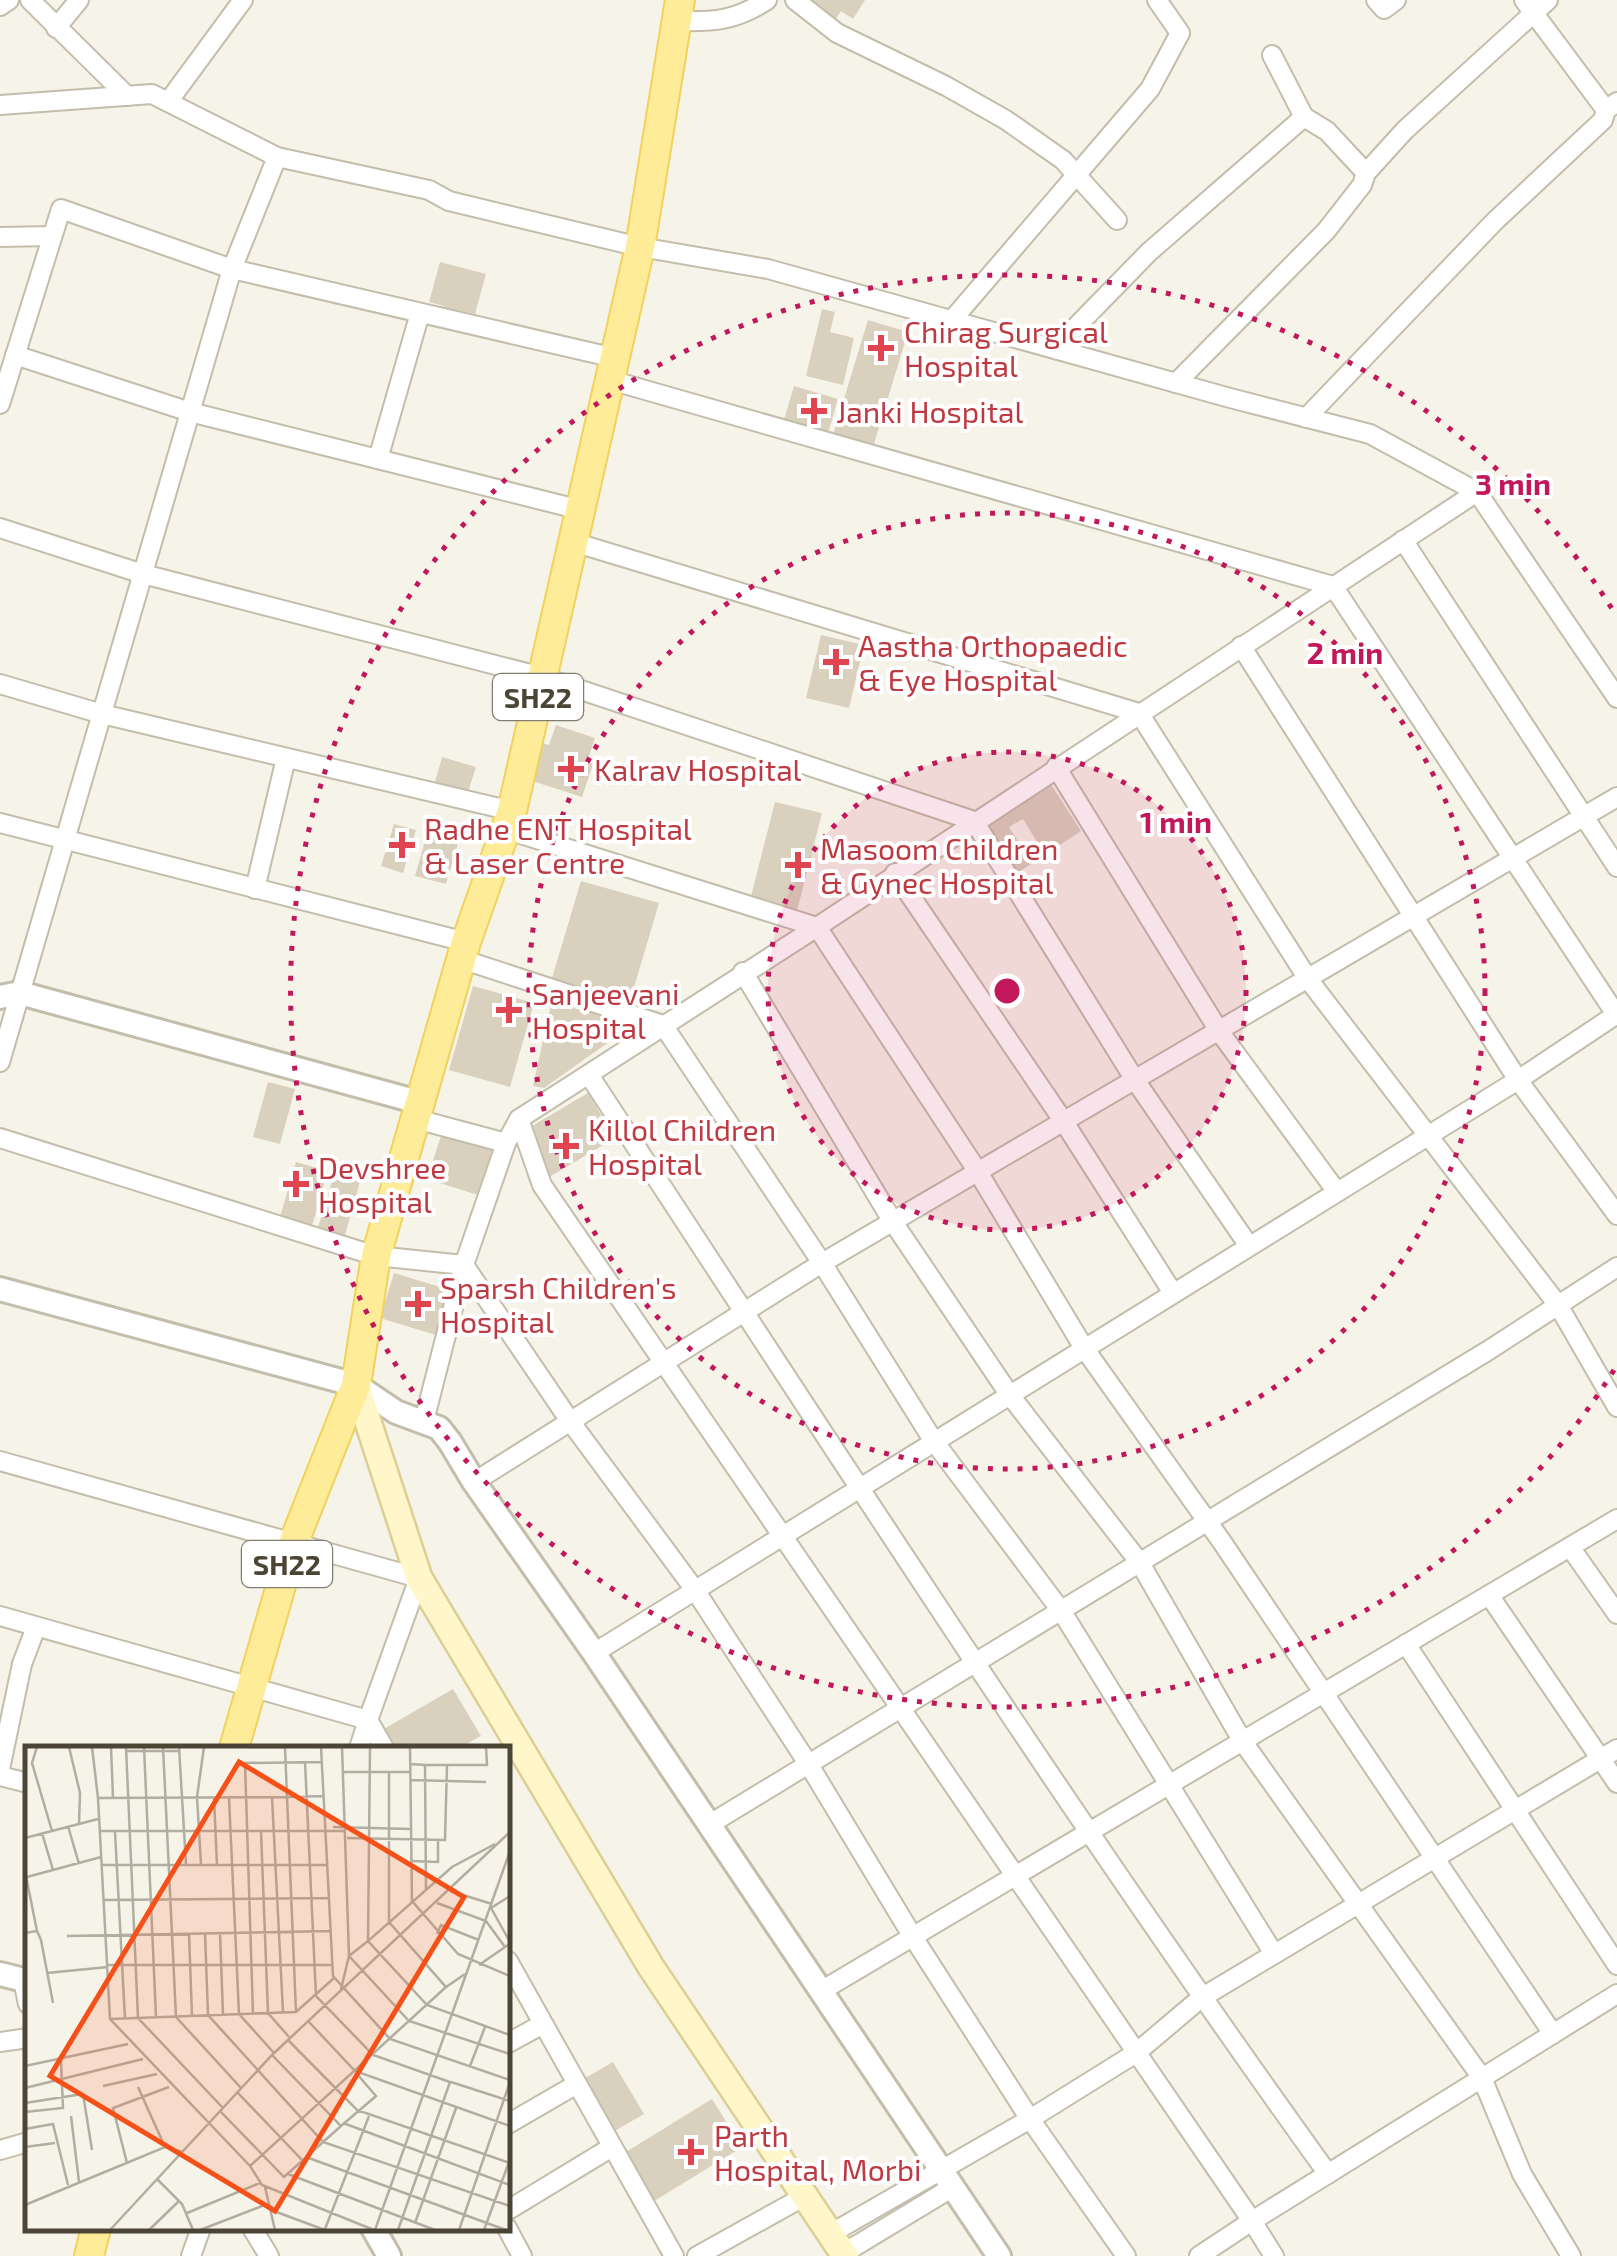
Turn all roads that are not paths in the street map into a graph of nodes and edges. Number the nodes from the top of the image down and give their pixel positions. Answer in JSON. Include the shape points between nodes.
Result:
{"nodes":[{"id":1,"x":9,"y":0,"type":"edge"},
{"id":2,"x":30,"y":0,"type":"edge"},
{"id":3,"x":79,"y":0,"type":"edge"},
{"id":4,"x":244,"y":0,"type":"edge"},
{"id":5,"x":767,"y":0,"type":"edge"},
{"id":6,"x":795,"y":0,"type":"edge"},
{"id":7,"x":1156,"y":0,"type":"edge"},
{"id":8,"x":1376,"y":0,"type":"edge"},
{"id":9,"x":1396,"y":0,"type":"edge"},
{"id":10,"x":1548,"y":0,"type":"edge"},
{"id":11,"x":0,"y":6,"type":"edge"},
{"id":12,"x":1529,"y":7,"type":"edge"},
{"id":13,"x":678,"y":11,"type":"edge"},
{"id":14,"x":56,"y":28,"type":"junction"},
{"id":15,"x":1272,"y":56,"type":"dead end"},
{"id":16,"x":127,"y":96,"type":"junction"},
{"id":17,"x":168,"y":102,"type":"junction"},
{"id":18,"x":0,"y":104,"type":"edge"},
{"id":19,"x":1612,"y":106,"type":"edge"},
{"id":20,"x":1304,"y":117,"type":"junction"},
{"id":21,"x":277,"y":157,"type":"junction"},
{"id":22,"x":1366,"y":173,"type":"junction"},
{"id":23,"x":1078,"y":176,"type":"junction"},
{"id":24,"x":1117,"y":220,"type":"dead end"},
{"id":25,"x":52,"y":236,"type":"junction"},
{"id":26,"x":0,"y":237,"type":"edge"},
{"id":27,"x":640,"y":247,"type":"junction"},
{"id":28,"x":232,"y":269,"type":"junction"},
{"id":29,"x":420,"y":313,"type":"junction"},
{"id":30,"x":952,"y":320,"type":"junction"},
{"id":31,"x":1058,"y":350,"type":"junction"},
{"id":32,"x":15,"y":355,"type":"junction"},
{"id":33,"x":613,"y":369,"type":"junction"},
{"id":34,"x":1176,"y":383,"type":"junction"},
{"id":35,"x":3,"y":384,"type":"edge"},
{"id":36,"x":0,"y":404,"type":"edge"},
{"id":37,"x":190,"y":412,"type":"junction"},
{"id":38,"x":1306,"y":418,"type":"junction"},
{"id":39,"x":378,"y":459,"type":"junction"},
{"id":40,"x":1477,"y":492,"type":"junction"},
{"id":41,"x":581,"y":510,"type":"junction"},
{"id":42,"x":0,"y":528,"type":"edge"},
{"id":43,"x":1403,"y":540,"type":"junction"},
{"id":44,"x":573,"y":542,"type":"junction"},
{"id":45,"x":142,"y":574,"type":"junction"},
{"id":46,"x":1334,"y":586,"type":"junction"},
{"id":47,"x":1241,"y":646,"type":"junction"},
{"id":48,"x":542,"y":678,"type":"junction"},
{"id":49,"x":0,"y":684,"type":"edge"},
{"id":50,"x":1617,"y":698,"type":"edge"},
{"id":51,"x":1139,"y":713,"type":"junction"},
{"id":52,"x":102,"y":714,"type":"junction"},
{"id":53,"x":286,"y":758,"type":"junction"},
{"id":54,"x":1056,"y":767,"type":"junction"},
{"id":55,"x":1617,"y":797,"type":"edge"},
{"id":56,"x":1584,"y":816,"type":"junction"},
{"id":57,"x":508,"y":820,"type":"junction"},
{"id":58,"x":974,"y":821,"type":"junction"},
{"id":59,"x":0,"y":823,"type":"edge"},
{"id":60,"x":64,"y":842,"type":"junction"},
{"id":61,"x":1513,"y":858,"type":"junction"},
{"id":62,"x":1617,"y":866,"type":"edge"},
{"id":63,"x":895,"y":873,"type":"junction"},
{"id":64,"x":255,"y":889,"type":"junction"},
{"id":65,"x":1416,"y":915,"type":"junction"},
{"id":66,"x":817,"y":927,"type":"junction"},
{"id":67,"x":464,"y":951,"type":"junction"},
{"id":68,"x":743,"y":972,"type":"junction"},
{"id":69,"x":1308,"y":979,"type":"junction"},
{"id":70,"x":7,"y":992,"type":"edge"},
{"id":71,"x":1617,"y":1015,"type":"edge"},
{"id":72,"x":664,"y":1024,"type":"junction"},
{"id":73,"x":1218,"y":1031,"type":"junction"},
{"id":74,"x":0,"y":1062,"type":"edge"},
{"id":75,"x":589,"y":1075,"type":"junction"},
{"id":76,"x":1135,"y":1080,"type":"junction"},
{"id":77,"x":1518,"y":1080,"type":"junction"},
{"id":78,"x":419,"y":1111,"type":"junction"},
{"id":79,"x":520,"y":1119,"type":"junction"},
{"id":80,"x":1064,"y":1122,"type":"junction"},
{"id":81,"x":1430,"y":1134,"type":"junction"},
{"id":82,"x":0,"y":1138,"type":"edge"},
{"id":83,"x":506,"y":1143,"type":"junction"},
{"id":84,"x":978,"y":1172,"type":"junction"},
{"id":85,"x":1336,"y":1192,"type":"junction"},
{"id":86,"x":1617,"y":1215,"type":"edge"},
{"id":87,"x":893,"y":1222,"type":"junction"},
{"id":88,"x":1248,"y":1246,"type":"junction"},
{"id":89,"x":376,"y":1256,"type":"junction"},
{"id":90,"x":822,"y":1263,"type":"junction"},
{"id":91,"x":464,"y":1265,"type":"junction"},
{"id":92,"x":1617,"y":1267,"type":"edge"},
{"id":93,"x":0,"y":1289,"type":"edge"},
{"id":94,"x":1173,"y":1293,"type":"junction"},
{"id":95,"x":1558,"y":1305,"type":"junction"},
{"id":96,"x":744,"y":1312,"type":"junction"},
{"id":97,"x":1084,"y":1348,"type":"junction"},
{"id":98,"x":664,"y":1363,"type":"junction"},
{"id":99,"x":356,"y":1385,"type":"junction"},
{"id":100,"x":1009,"y":1394,"type":"junction"},
{"id":101,"x":1617,"y":1407,"type":"edge"},
{"id":102,"x":424,"y":1421,"type":"junction"},
{"id":103,"x":570,"y":1421,"type":"junction"},
{"id":104,"x":933,"y":1440,"type":"junction"},
{"id":105,"x":0,"y":1461,"type":"edge"},
{"id":106,"x":474,"y":1482,"type":"junction"},
{"id":107,"x":859,"y":1487,"type":"junction"},
{"id":108,"x":1617,"y":1519,"type":"edge"},
{"id":109,"x":1208,"y":1522,"type":"junction"},
{"id":110,"x":782,"y":1536,"type":"junction"},
{"id":111,"x":293,"y":1544,"type":"junction"},
{"id":112,"x":1570,"y":1547,"type":"junction"},
{"id":113,"x":1140,"y":1564,"type":"junction"},
{"id":114,"x":418,"y":1578,"type":"junction"},
{"id":115,"x":694,"y":1590,"type":"junction"},
{"id":116,"x":1490,"y":1595,"type":"junction"},
{"id":117,"x":1062,"y":1612,"type":"junction"},
{"id":118,"x":1617,"y":1614,"type":"edge"},
{"id":119,"x":0,"y":1616,"type":"edge"},
{"id":120,"x":36,"y":1627,"type":"junction"},
{"id":121,"x":1406,"y":1644,"type":"junction"},
{"id":122,"x":594,"y":1653,"type":"junction"},
{"id":123,"x":976,"y":1664,"type":"junction"},
{"id":124,"x":252,"y":1686,"type":"junction"},
{"id":125,"x":1325,"y":1693,"type":"junction"},
{"id":126,"x":901,"y":1710,"type":"junction"},
{"id":127,"x":368,"y":1720,"type":"junction"},
{"id":128,"x":1243,"y":1742,"type":"junction"},
{"id":129,"x":235,"y":1746,"type":"edge"},
{"id":130,"x":360,"y":1746,"type":"edge"},
{"id":131,"x":383,"y":1746,"type":"edge"},
{"id":132,"x":1617,"y":1749,"type":"edge"},
{"id":133,"x":1600,"y":1760,"type":"junction"},
{"id":134,"x":809,"y":1764,"type":"junction"},
{"id":135,"x":0,"y":1772,"type":"edge"},
{"id":136,"x":25,"y":1782,"type":"edge"},
{"id":137,"x":1617,"y":1783,"type":"edge"},
{"id":138,"x":1169,"y":1786,"type":"junction"},
{"id":139,"x":1515,"y":1810,"type":"junction"},
{"id":140,"x":710,"y":1824,"type":"junction"},
{"id":141,"x":1092,"y":1832,"type":"junction"},
{"id":142,"x":1435,"y":1858,"type":"junction"},
{"id":143,"x":1016,"y":1878,"type":"junction"},
{"id":144,"x":1357,"y":1904,"type":"junction"},
{"id":145,"x":913,"y":1937,"type":"junction"},
{"id":146,"x":1274,"y":1954,"type":"junction"},
{"id":147,"x":510,"y":1965,"type":"edge"},
{"id":148,"x":1617,"y":1965,"type":"edge"},
{"id":149,"x":821,"y":1990,"type":"junction"},
{"id":150,"x":1617,"y":1994,"type":"edge"},
{"id":151,"x":1201,"y":1998,"type":"junction"},
{"id":152,"x":543,"y":2024,"type":"junction"},
{"id":153,"x":1553,"y":2034,"type":"junction"},
{"id":154,"x":25,"y":2038,"type":"edge"},
{"id":155,"x":0,"y":2042,"type":"edge"},
{"id":156,"x":510,"y":2042,"type":"edge"},
{"id":157,"x":1136,"y":2052,"type":"junction"},
{"id":158,"x":1482,"y":2078,"type":"junction"},
{"id":159,"x":577,"y":2084,"type":"junction"},
{"id":160,"x":1030,"y":2119,"type":"junction"},
{"id":161,"x":510,"y":2123,"type":"edge"},
{"id":162,"x":25,"y":2143,"type":"edge"},
{"id":163,"x":612,"y":2147,"type":"junction"},
{"id":164,"x":0,"y":2150,"type":"edge"},
{"id":165,"x":1328,"y":2174,"type":"junction"},
{"id":166,"x":947,"y":2178,"type":"junction"},
{"id":167,"x":805,"y":2196,"type":"junction"},
{"id":168,"x":510,"y":2209,"type":"edge"},
{"id":169,"x":1252,"y":2221,"type":"junction"},
{"id":170,"x":200,"y":2231,"type":"edge"},
{"id":171,"x":254,"y":2231,"type":"edge"},
{"id":172,"x":375,"y":2231,"type":"edge"},
{"id":173,"x":509,"y":2231,"type":"edge"},
{"id":174,"x":839,"y":2250,"type":"edge"},
{"id":175,"x":191,"y":2256,"type":"edge"},
{"id":176,"x":269,"y":2256,"type":"edge"},
{"id":177,"x":389,"y":2256,"type":"edge"},
{"id":178,"x":522,"y":2256,"type":"edge"},
{"id":179,"x":674,"y":2256,"type":"edge"},
{"id":180,"x":696,"y":2256,"type":"edge"},
{"id":181,"x":999,"y":2256,"type":"edge"},
{"id":182,"x":1126,"y":2256,"type":"edge"},
{"id":183,"x":1198,"y":2256,"type":"edge"},
{"id":184,"x":1274,"y":2256,"type":"edge"},
{"id":185,"x":1571,"y":2256,"type":"edge"}],
"edges":[{"from":1,"to":11,"type":"street"},
{"from":2,"to":14,"type":"street"},
{"from":3,"to":14,"type":"street"},
{"from":4,"to":17,"type":"street"},
{"from":5,"to":13,"type":"street","via":[[744,16],[709,22]]},
{"from":6,"to":23,"type":"street","via":[[837,34],[1006,120]]},
{"from":7,"to":23,"type":"street","via":[[1180,33],[1150,89]]},
{"from":8,"to":9,"type":"street","via":[[1384,9]]},
{"from":10,"to":12,"type":"street"},
{"from":12,"to":19,"type":"street"},
{"from":12,"to":22,"type":"street"},
{"from":13,"to":27,"type":"main road","number":"SH22"},
{"from":14,"to":16,"type":"street"},
{"from":15,"to":20,"type":"street"},
{"from":16,"to":17,"type":"street","via":[[152,94]]},
{"from":16,"to":18,"type":"street"},
{"from":17,"to":21,"type":"street"},
{"from":19,"to":38,"type":"street"},
{"from":20,"to":22,"type":"street","via":[[1328,131]]},
{"from":20,"to":31,"type":"street","via":[[1148,252]]},
{"from":21,"to":27,"type":"street"},
{"from":21,"to":28,"type":"street"},
{"from":22,"to":34,"type":"street","via":[[1326,231]]},
{"from":23,"to":24,"type":"street"},
{"from":23,"to":30,"type":"street"},
{"from":25,"to":26,"type":"street"},
{"from":25,"to":28,"type":"street","via":[[61,209]]},
{"from":25,"to":32,"type":"street"},
{"from":27,"to":30,"type":"street","via":[[768,269]]},
{"from":27,"to":33,"type":"main road","number":"SH22"},
{"from":28,"to":29,"type":"street"},
{"from":28,"to":37,"type":"street"},
{"from":29,"to":33,"type":"street"},
{"from":29,"to":39,"type":"street"},
{"from":30,"to":31,"type":"street"},
{"from":31,"to":34,"type":"street"},
{"from":32,"to":35,"type":"street"},
{"from":32,"to":37,"type":"street"},
{"from":33,"to":41,"type":"main road","number":"SH22"},
{"from":33,"to":46,"type":"street"},
{"from":34,"to":38,"type":"street"},
{"from":35,"to":36,"type":"street"},
{"from":37,"to":39,"type":"street"},
{"from":37,"to":45,"type":"street"},
{"from":38,"to":40,"type":"street","via":[[1370,434]]},
{"from":39,"to":41,"type":"street"},
{"from":40,"to":43,"type":"street"},
{"from":40,"to":50,"type":"street"},
{"from":41,"to":44,"type":"main road","number":"SH22"},
{"from":42,"to":45,"type":"street"},
{"from":43,"to":46,"type":"street"},
{"from":43,"to":56,"type":"street"},
{"from":44,"to":48,"type":"main road","number":"SH22"},
{"from":44,"to":51,"type":"street"},
{"from":45,"to":48,"type":"street"},
{"from":45,"to":52,"type":"street"},
{"from":46,"to":47,"type":"street"},
{"from":46,"to":61,"type":"street"},
{"from":47,"to":51,"type":"street"},
{"from":47,"to":65,"type":"street"},
{"from":48,"to":57,"type":"main road","number":"SH22"},
{"from":48,"to":58,"type":"street"},
{"from":49,"to":52,"type":"street"},
{"from":51,"to":54,"type":"street"},
{"from":51,"to":69,"type":"street"},
{"from":52,"to":53,"type":"street"},
{"from":52,"to":60,"type":"street"},
{"from":53,"to":57,"type":"street"},
{"from":53,"to":64,"type":"street"},
{"from":54,"to":58,"type":"street"},
{"from":54,"to":73,"type":"street"},
{"from":55,"to":56,"type":"street"},
{"from":56,"to":61,"type":"street"},
{"from":56,"to":62,"type":"street"},
{"from":57,"to":66,"type":"street"},
{"from":57,"to":67,"type":"main road","number":"SH22"},
{"from":58,"to":63,"type":"street"},
{"from":58,"to":76,"type":"street"},
{"from":59,"to":60,"type":"street"},
{"from":60,"to":64,"type":"street"},
{"from":60,"to":70,"type":"street"},
{"from":61,"to":65,"type":"street"},
{"from":61,"to":71,"type":"street"},
{"from":63,"to":66,"type":"street"},
{"from":63,"to":80,"type":"street"},
{"from":64,"to":67,"type":"street"},
{"from":65,"to":69,"type":"street"},
{"from":65,"to":77,"type":"street"},
{"from":66,"to":68,"type":"street"},
{"from":66,"to":84,"type":"street"},
{"from":67,"to":72,"type":"street"},
{"from":67,"to":78,"type":"main road","number":"SH22"},
{"from":68,"to":72,"type":"street"},
{"from":68,"to":87,"type":"street"},
{"from":69,"to":73,"type":"street"},
{"from":69,"to":81,"type":"street"},
{"from":70,"to":74,"type":"street"},
{"from":70,"to":78,"type":"street"},
{"from":71,"to":77,"type":"street"},
{"from":72,"to":75,"type":"street"},
{"from":72,"to":90,"type":"street"},
{"from":73,"to":76,"type":"street"},
{"from":73,"to":85,"type":"street"},
{"from":75,"to":79,"type":"street"},
{"from":75,"to":96,"type":"street"},
{"from":76,"to":80,"type":"street"},
{"from":76,"to":88,"type":"street"},
{"from":77,"to":81,"type":"street"},
{"from":77,"to":86,"type":"street"},
{"from":78,"to":83,"type":"street"},
{"from":78,"to":89,"type":"main road","number":"SH22"},
{"from":79,"to":83,"type":"street"},
{"from":79,"to":98,"type":"street","via":[[542,1186]]},
{"from":80,"to":84,"type":"street"},
{"from":80,"to":94,"type":"street"},
{"from":81,"to":85,"type":"street"},
{"from":81,"to":95,"type":"street"},
{"from":82,"to":89,"type":"street"},
{"from":83,"to":91,"type":"street"},
{"from":84,"to":87,"type":"street"},
{"from":84,"to":97,"type":"street"},
{"from":85,"to":88,"type":"street"},
{"from":87,"to":90,"type":"street"},
{"from":87,"to":100,"type":"street"},
{"from":88,"to":94,"type":"street"},
{"from":89,"to":91,"type":"street"},
{"from":89,"to":99,"type":"main road","number":"SH22"},
{"from":90,"to":96,"type":"street"},
{"from":90,"to":104,"type":"street"},
{"from":91,"to":102,"type":"street"},
{"from":91,"to":103,"type":"street"},
{"from":92,"to":95,"type":"street"},
{"from":93,"to":99,"type":"street"},
{"from":94,"to":97,"type":"street"},
{"from":95,"to":101,"type":"street"},
{"from":95,"to":109,"type":"street"},
{"from":96,"to":98,"type":"street"},
{"from":96,"to":107,"type":"street"},
{"from":97,"to":100,"type":"street"},
{"from":97,"to":109,"type":"street"},
{"from":98,"to":103,"type":"street"},
{"from":98,"to":110,"type":"street"},
{"from":99,"to":102,"type":"street","via":[[396,1412]]},
{"from":99,"to":111,"type":"main road","number":"SH22"},
{"from":99,"to":114,"type":"main road"},
{"from":100,"to":104,"type":"street"},
{"from":100,"to":113,"type":"street"},
{"from":102,"to":106,"type":"street","via":[[439,1428]]},
{"from":103,"to":106,"type":"street"},
{"from":103,"to":115,"type":"street"},
{"from":104,"to":107,"type":"street"},
{"from":104,"to":117,"type":"street"},
{"from":105,"to":111,"type":"street"},
{"from":106,"to":122,"type":"street"},
{"from":107,"to":110,"type":"street"},
{"from":107,"to":123,"type":"street"},
{"from":108,"to":112,"type":"street"},
{"from":109,"to":113,"type":"street"},
{"from":109,"to":125,"type":"street"},
{"from":110,"to":115,"type":"street"},
{"from":110,"to":126,"type":"street"},
{"from":111,"to":114,"type":"street"},
{"from":111,"to":124,"type":"main road","number":"SH22"},
{"from":112,"to":116,"type":"street"},
{"from":112,"to":118,"type":"street"},
{"from":113,"to":117,"type":"street"},
{"from":113,"to":128,"type":"street"},
{"from":114,"to":127,"type":"street"},
{"from":114,"to":167,"type":"main road","via":[[651,1967]]},
{"from":115,"to":122,"type":"street"},
{"from":115,"to":134,"type":"street"},
{"from":116,"to":121,"type":"street"},
{"from":116,"to":133,"type":"street"},
{"from":117,"to":123,"type":"street"},
{"from":117,"to":138,"type":"street"},
{"from":119,"to":120,"type":"street"},
{"from":120,"to":124,"type":"street"},
{"from":120,"to":135,"type":"street"},
{"from":121,"to":125,"type":"street"},
{"from":121,"to":139,"type":"street"},
{"from":122,"to":140,"type":"street"},
{"from":123,"to":126,"type":"street"},
{"from":123,"to":141,"type":"street"},
{"from":124,"to":127,"type":"street"},
{"from":124,"to":129,"type":"main road","number":"SH22"},
{"from":125,"to":128,"type":"street"},
{"from":125,"to":142,"type":"street"},
{"from":126,"to":134,"type":"street"},
{"from":126,"to":143,"type":"street"},
{"from":127,"to":130,"type":"street"},
{"from":127,"to":131,"type":"street"},
{"from":128,"to":138,"type":"street"},
{"from":128,"to":144,"type":"street"},
{"from":132,"to":133,"type":"street"},
{"from":133,"to":137,"type":"street"},
{"from":133,"to":139,"type":"street"},
{"from":134,"to":140,"type":"street"},
{"from":134,"to":145,"type":"street"},
{"from":135,"to":136,"type":"street"},
{"from":138,"to":141,"type":"street"},
{"from":138,"to":146,"type":"street"},
{"from":139,"to":142,"type":"street"},
{"from":139,"to":148,"type":"street"},
{"from":140,"to":149,"type":"street"},
{"from":141,"to":143,"type":"street"},
{"from":141,"to":151,"type":"street"},
{"from":142,"to":144,"type":"street"},
{"from":142,"to":153,"type":"street"},
{"from":143,"to":145,"type":"street"},
{"from":143,"to":157,"type":"street"},
{"from":144,"to":146,"type":"street"},
{"from":144,"to":158,"type":"street"},
{"from":145,"to":149,"type":"street"},
{"from":145,"to":160,"type":"street"},
{"from":146,"to":151,"type":"street"},
{"from":147,"to":152,"type":"street"},
{"from":149,"to":166,"type":"street"},
{"from":150,"to":153,"type":"street"},
{"from":151,"to":157,"type":"street"},
{"from":151,"to":165,"type":"street"},
{"from":152,"to":156,"type":"street"},
{"from":152,"to":159,"type":"street"},
{"from":153,"to":158,"type":"street"},
{"from":154,"to":155,"type":"street"},
{"from":157,"to":160,"type":"street"},
{"from":157,"to":169,"type":"street"},
{"from":158,"to":165,"type":"street"},
{"from":158,"to":185,"type":"street","via":[[1522,2174]]},
{"from":159,"to":161,"type":"street"},
{"from":159,"to":163,"type":"street"},
{"from":160,"to":166,"type":"street"},
{"from":160,"to":182,"type":"street"},
{"from":162,"to":164,"type":"street"},
{"from":163,"to":168,"type":"street"},
{"from":163,"to":179,"type":"street"},
{"from":165,"to":169,"type":"street"},
{"from":166,"to":174,"type":"street"},
{"from":166,"to":181,"type":"street"},
{"from":167,"to":174,"type":"main road"},
{"from":167,"to":180,"type":"street"},
{"from":169,"to":183,"type":"street"},
{"from":169,"to":184,"type":"street"},
{"from":170,"to":175,"type":"street"},
{"from":171,"to":176,"type":"street"},
{"from":172,"to":177,"type":"street"},
{"from":173,"to":178,"type":"street"}]}
